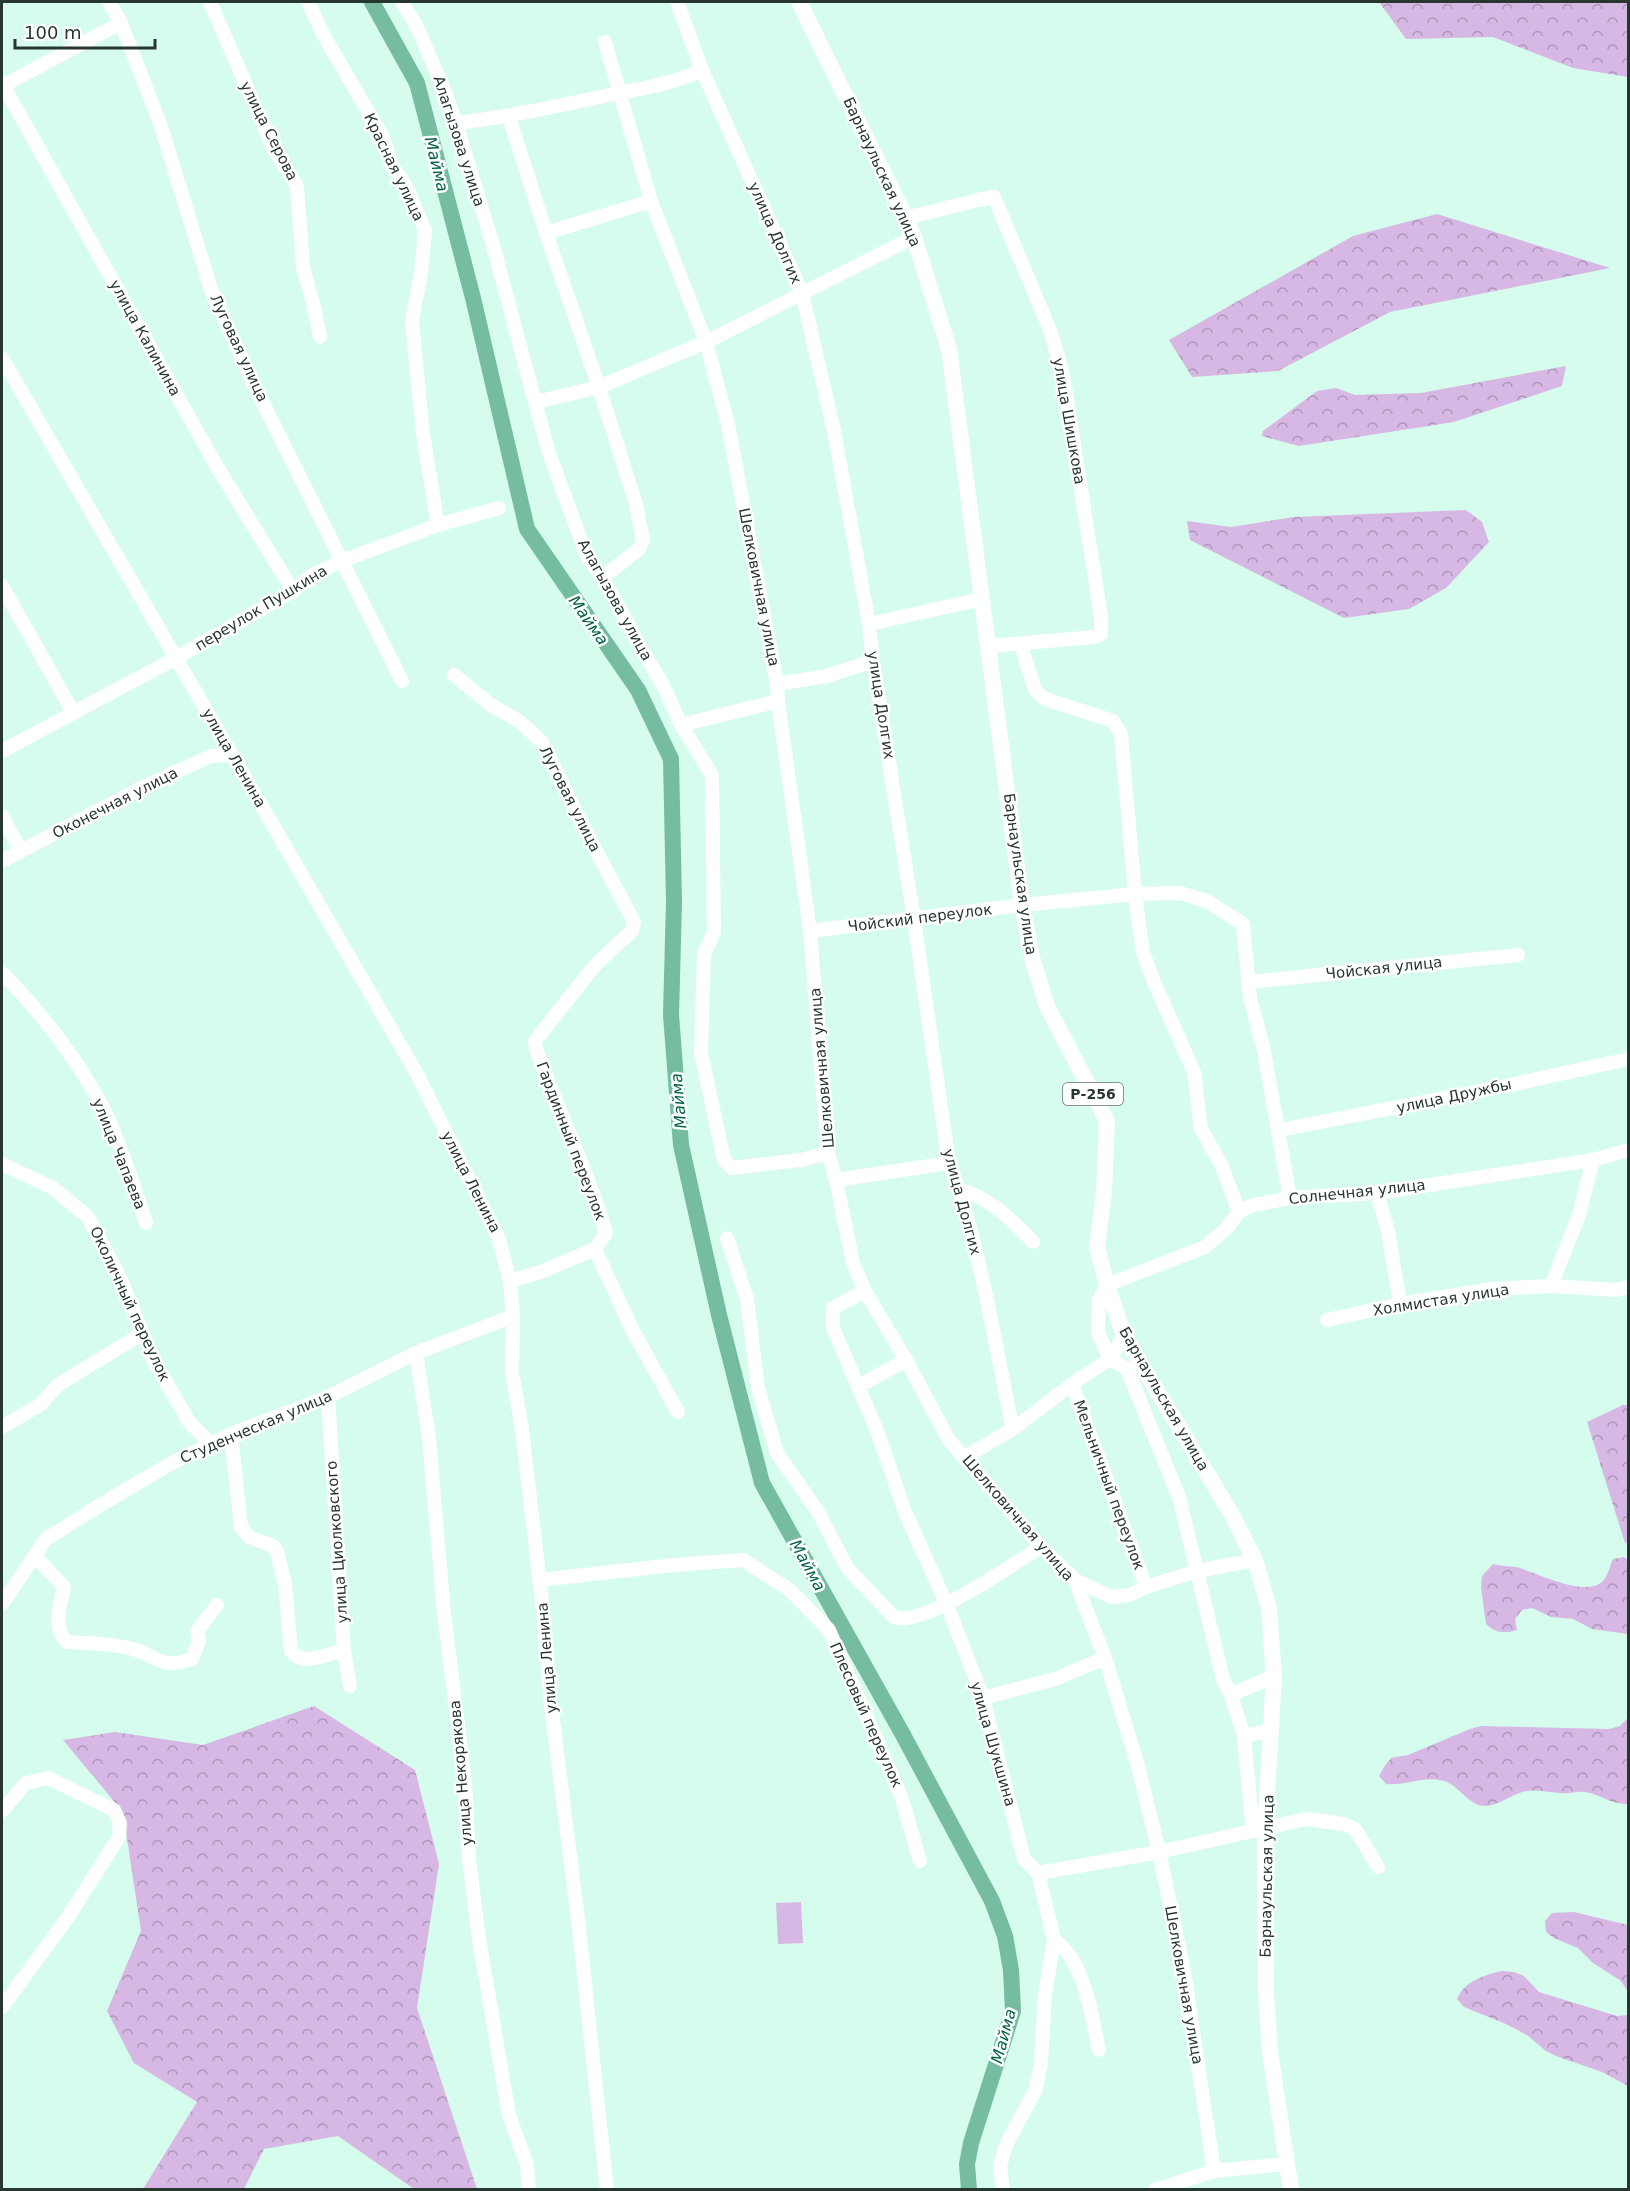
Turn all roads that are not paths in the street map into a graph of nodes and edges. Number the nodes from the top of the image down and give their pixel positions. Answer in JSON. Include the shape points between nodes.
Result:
{"nodes":[{"id":1,"x":109,"y":2,"type":"edge"},
{"id":2,"x":210,"y":2,"type":"edge"},
{"id":3,"x":308,"y":2,"type":"edge"},
{"id":4,"x":402,"y":2,"type":"edge"},
{"id":5,"x":677,"y":2,"type":"edge"},
{"id":6,"x":800,"y":2,"type":"edge"},
{"id":7,"x":121,"y":23,"type":"junction"},
{"id":8,"x":605,"y":42,"type":"dead end"},
{"id":9,"x":702,"y":70,"type":"junction"},
{"id":10,"x":2,"y":85,"type":"edge"},
{"id":11,"x":621,"y":93,"type":"junction"},
{"id":12,"x":509,"y":117,"type":"junction"},
{"id":13,"x":456,"y":123,"type":"junction"},
{"id":14,"x":651,"y":201,"type":"junction"},
{"id":15,"x":906,"y":218,"type":"junction"},
{"id":16,"x":546,"y":233,"type":"junction"},
{"id":17,"x":914,"y":237,"type":"junction"},
{"id":18,"x":802,"y":293,"type":"junction"},
{"id":19,"x":320,"y":337,"type":"dead end"},
{"id":20,"x":706,"y":342,"type":"junction"},
{"id":21,"x":2,"y":358,"type":"edge"},
{"id":22,"x":599,"y":387,"type":"junction"},
{"id":23,"x":536,"y":402,"type":"junction"},
{"id":24,"x":499,"y":508,"type":"dead end"},
{"id":25,"x":438,"y":525,"type":"junction"},
{"id":26,"x":342,"y":561,"type":"junction"},
{"id":27,"x":602,"y":578,"type":"junction"},
{"id":28,"x":2,"y":586,"type":"edge"},
{"id":29,"x":293,"y":591,"type":"junction"},
{"id":30,"x":982,"y":599,"type":"junction"},
{"id":31,"x":869,"y":624,"type":"junction"},
{"id":32,"x":1021,"y":645,"type":"junction"},
{"id":33,"x":989,"y":646,"type":"junction"},
{"id":34,"x":176,"y":658,"type":"junction"},
{"id":35,"x":873,"y":661,"type":"junction"},
{"id":36,"x":454,"y":675,"type":"dead end"},
{"id":37,"x":402,"y":681,"type":"dead end"},
{"id":38,"x":777,"y":684,"type":"junction"},
{"id":39,"x":778,"y":701,"type":"junction"},
{"id":40,"x":73,"y":712,"type":"junction"},
{"id":41,"x":681,"y":725,"type":"junction"},
{"id":42,"x":2,"y":751,"type":"edge"},
{"id":43,"x":232,"y":755,"type":"junction"},
{"id":44,"x":2,"y":816,"type":"edge"},
{"id":45,"x":21,"y":850,"type":"junction"},
{"id":46,"x":2,"y":861,"type":"edge"},
{"id":47,"x":1135,"y":894,"type":"junction"},
{"id":48,"x":1022,"y":905,"type":"junction"},
{"id":49,"x":914,"y":920,"type":"junction"},
{"id":50,"x":634,"y":922,"type":"joint"},
{"id":51,"x":810,"y":931,"type":"junction"},
{"id":52,"x":1518,"y":955,"type":"dead end"},
{"id":53,"x":2,"y":973,"type":"edge"},
{"id":54,"x":1250,"y":982,"type":"junction"},
{"id":55,"x":1629,"y":1059,"type":"edge"},
{"id":56,"x":1280,"y":1130,"type":"junction"},
{"id":57,"x":1629,"y":1150,"type":"edge"},
{"id":58,"x":828,"y":1153,"type":"junction"},
{"id":59,"x":1593,"y":1160,"type":"junction"},
{"id":60,"x":949,"y":1163,"type":"junction"},
{"id":61,"x":2,"y":1164,"type":"edge"},
{"id":62,"x":836,"y":1180,"type":"junction"},
{"id":63,"x":959,"y":1190,"type":"junction"},
{"id":64,"x":1377,"y":1194,"type":"junction"},
{"id":65,"x":1290,"y":1198,"type":"junction"},
{"id":66,"x":1239,"y":1212,"type":"junction"},
{"id":67,"x":146,"y":1223,"type":"dead end"},
{"id":68,"x":727,"y":1238,"type":"dead end"},
{"id":69,"x":1033,"y":1242,"type":"dead end"},
{"id":70,"x":595,"y":1249,"type":"junction"},
{"id":71,"x":510,"y":1281,"type":"junction"},
{"id":72,"x":1107,"y":1285,"type":"junction"},
{"id":73,"x":1551,"y":1286,"type":"junction"},
{"id":74,"x":1629,"y":1287,"type":"edge"},
{"id":75,"x":865,"y":1291,"type":"junction"},
{"id":76,"x":1400,"y":1304,"type":"junction"},
{"id":77,"x":513,"y":1316,"type":"junction"},
{"id":78,"x":1327,"y":1320,"type":"dead end"},
{"id":79,"x":143,"y":1333,"type":"junction"},
{"id":80,"x":1124,"y":1336,"type":"junction"},
{"id":81,"x":416,"y":1353,"type":"junction"},
{"id":82,"x":1110,"y":1359,"type":"junction"},
{"id":83,"x":906,"y":1360,"type":"junction"},
{"id":84,"x":1072,"y":1384,"type":"junction"},
{"id":85,"x":859,"y":1386,"type":"junction"},
{"id":86,"x":328,"y":1397,"type":"junction"},
{"id":87,"x":678,"y":1412,"type":"dead end"},
{"id":88,"x":2,"y":1426,"type":"edge"},
{"id":89,"x":1013,"y":1430,"type":"junction"},
{"id":90,"x":231,"y":1434,"type":"junction"},
{"id":91,"x":211,"y":1444,"type":"junction"},
{"id":92,"x":965,"y":1457,"type":"junction"},
{"id":93,"x":1041,"y":1547,"type":"junction"},
{"id":94,"x":35,"y":1556,"type":"junction"},
{"id":95,"x":1255,"y":1560,"type":"junction"},
{"id":96,"x":1197,"y":1571,"type":"junction"},
{"id":97,"x":539,"y":1580,"type":"junction"},
{"id":98,"x":1075,"y":1580,"type":"junction"},
{"id":99,"x":1146,"y":1587,"type":"junction"},
{"id":100,"x":2,"y":1604,"type":"edge"},
{"id":101,"x":217,"y":1605,"type":"dead end"},
{"id":102,"x":947,"y":1605,"type":"junction"},
{"id":103,"x":344,"y":1650,"type":"junction"},
{"id":104,"x":1105,"y":1658,"type":"junction"},
{"id":105,"x":1274,"y":1676,"type":"junction"},
{"id":106,"x":350,"y":1686,"type":"dead end"},
{"id":107,"x":1231,"y":1695,"type":"junction"},
{"id":108,"x":983,"y":1698,"type":"junction"},
{"id":109,"x":1272,"y":1730,"type":"junction"},
{"id":110,"x":1244,"y":1736,"type":"junction"},
{"id":111,"x":2,"y":1811,"type":"edge"},
{"id":112,"x":1259,"y":1831,"type":"junction"},
{"id":113,"x":1158,"y":1852,"type":"junction"},
{"id":114,"x":920,"y":1861,"type":"dead end"},
{"id":115,"x":1378,"y":1867,"type":"dead end"},
{"id":116,"x":1038,"y":1873,"type":"junction"},
{"id":117,"x":1054,"y":1939,"type":"junction"},
{"id":118,"x":2,"y":2007,"type":"edge"},
{"id":119,"x":1099,"y":2050,"type":"dead end"},
{"id":120,"x":1286,"y":2164,"type":"junction"},
{"id":121,"x":1214,"y":2171,"type":"junction"},
{"id":122,"x":529,"y":2190,"type":"edge"},
{"id":123,"x":607,"y":2190,"type":"edge"},
{"id":124,"x":1003,"y":2190,"type":"edge"},
{"id":125,"x":1155,"y":2190,"type":"edge"},
{"id":126,"x":1291,"y":2190,"type":"edge"}],
"edges":[{"from":1,"to":7,"type":"street","name":"Луговая улица"},
{"from":2,"to":19,"type":"street","name":"улица Серова","via":[[273,147],[297,186],[303,267]]},
{"from":3,"to":25,"type":"street","name":"Красная улица","via":[[382,137],[424,230],[412,321],[423,434]]},
{"from":4,"to":13,"type":"street","name":"Алагызова улица","via":[[417,27]]},
{"from":5,"to":9,"type":"street","name":"улица Долгих"},
{"from":6,"to":15,"type":"main road","name":"Барнаульская улица","number":"Р-256"},
{"from":7,"to":10,"type":"street"},
{"from":7,"to":26,"type":"street","name":"Луговая улица","via":[[161,126],[212,292]]},
{"from":8,"to":11,"type":"street","name":"Шелковичная улица"},
{"from":9,"to":11,"type":"street","via":[[686,78]]},
{"from":9,"to":18,"type":"street","name":"улица Долгих"},
{"from":10,"to":29,"type":"street","name":"улица Калинина","via":[[216,465]]},
{"from":11,"to":12,"type":"street"},
{"from":11,"to":14,"type":"street","name":"Шелковичная улица"},
{"from":12,"to":13,"type":"street"},
{"from":12,"to":16,"type":"street"},
{"from":13,"to":23,"type":"street","name":"Алагызова улица"},
{"from":14,"to":16,"type":"street"},
{"from":14,"to":20,"type":"street","name":"Шелковичная улица"},
{"from":15,"to":17,"type":"main road","name":"Барнаульская улица","number":"Р-256"},
{"from":15,"to":32,"type":"street","name":"улица Шишкова","via":[[994,197],[1050,330],[1063,374],[1101,633]]},
{"from":16,"to":22,"type":"street"},
{"from":17,"to":18,"type":"street"},
{"from":17,"to":30,"type":"main road","name":"Барнаульская улица","number":"Р-256","via":[[949,349]]},
{"from":18,"to":20,"type":"street"},
{"from":18,"to":31,"type":"street","name":"улица Долгих","via":[[834,431]]},
{"from":20,"to":22,"type":"street"},
{"from":20,"to":38,"type":"street","name":"Шелковичная улица","via":[[728,424]]},
{"from":21,"to":34,"type":"street","name":"улица Ленина"},
{"from":22,"to":23,"type":"street"},
{"from":22,"to":27,"type":"street","via":[[636,504],[643,540],[639,549]]},
{"from":23,"to":27,"type":"street","name":"Алагызова улица","via":[[559,482],[586,554]]},
{"from":24,"to":25,"type":"street","name":"переулок Пушкина"},
{"from":25,"to":26,"type":"street","name":"переулок Пушкина"},
{"from":26,"to":29,"type":"street","name":"переулок Пушкина","via":[[310,576]]},
{"from":26,"to":37,"type":"street","name":"Луговая улица"},
{"from":27,"to":41,"type":"street","name":"Алагызова улица","via":[[663,685]]},
{"from":28,"to":40,"type":"street"},
{"from":29,"to":34,"type":"street","name":"переулок Пушкина"},
{"from":30,"to":31,"type":"street"},
{"from":30,"to":33,"type":"main road","name":"Барнаульская улица","number":"Р-256"},
{"from":31,"to":35,"type":"street","name":"улица Долгих"},
{"from":32,"to":33,"type":"street","name":"улица Шишкова"},
{"from":32,"to":47,"type":"street","via":[[1035,690],[1045,699],[1113,721],[1121,734]]},
{"from":33,"to":48,"type":"main road","name":"Барнаульская улица","number":"Р-256"},
{"from":34,"to":40,"type":"street","name":"переулок Пушкина"},
{"from":34,"to":43,"type":"street","name":"улица Ленина"},
{"from":35,"to":38,"type":"street","via":[[827,676]]},
{"from":35,"to":49,"type":"street","name":"улица Долгих"},
{"from":36,"to":50,"type":"street","name":"Луговая улица","via":[[542,742]]},
{"from":38,"to":39,"type":"street","name":"Шелковичная улица"},
{"from":39,"to":41,"type":"street"},
{"from":39,"to":51,"type":"street","name":"Шелковичная улица"},
{"from":40,"to":42,"type":"street","name":"переулок Пушкина"},
{"from":41,"to":58,"type":"street","name":"Алагызова улица","via":[[712,775],[714,932],[704,954],[701,1053],[724,1160],[732,1168]]},
{"from":43,"to":45,"type":"street","name":"Оконечная улица","via":[[211,756]]},
{"from":43,"to":71,"type":"street","name":"улица Ленина","via":[[416,1072],[499,1239]]},
{"from":44,"to":45,"type":"street"},
{"from":45,"to":46,"type":"street","name":"Оконечная улица"},
{"from":47,"to":48,"type":"street","name":"Чойский переулок"},
{"from":47,"to":54,"type":"street","name":"Чойский переулок","via":[[1180,893],[1207,900],[1243,924]]},
{"from":47,"to":66,"type":"street","via":[[1143,952],[1194,1072],[1202,1129],[1221,1164]]},
{"from":48,"to":49,"type":"street","name":"Чойский переулок"},
{"from":48,"to":72,"type":"main road","name":"Барнаульская улица","number":"Р-256","via":[[1047,1006],[1107,1121],[1097,1247]]},
{"from":49,"to":51,"type":"street","name":"Чойский переулок"},
{"from":49,"to":60,"type":"street","name":"улица Долгих"},
{"from":50,"to":70,"type":"street","name":"Гардинный переулок","via":[[632,931],[596,964],[535,1041],[606,1233]]},
{"from":51,"to":58,"type":"street","name":"Шелковичная улица"},
{"from":52,"to":54,"type":"street","name":"Чойская улица"},
{"from":53,"to":67,"type":"street","name":"улица Чапаева","via":[[57,1033],[103,1108]]},
{"from":54,"to":56,"type":"street","name":"Чойский переулок","via":[[1250,998]]},
{"from":55,"to":56,"type":"street","name":"улица Дружбы"},
{"from":56,"to":65,"type":"street","name":"Чойский переулок"},
{"from":57,"to":59,"type":"street","name":"Солнечная улица"},
{"from":58,"to":62,"type":"street","name":"Шелковичная улица"},
{"from":59,"to":64,"type":"street","name":"Солнечная улица"},
{"from":59,"to":73,"type":"street","via":[[1579,1215]]},
{"from":60,"to":62,"type":"street"},
{"from":60,"to":63,"type":"street","name":"улица Долгих"},
{"from":61,"to":79,"type":"street","name":"Околичный переулок","via":[[53,1188],[88,1217],[119,1275]]},
{"from":62,"to":75,"type":"street","name":"Шелковичная улица","via":[[853,1263]]},
{"from":63,"to":69,"type":"street","via":[[973,1193],[1003,1212]]},
{"from":63,"to":89,"type":"street","name":"улица Долгих"},
{"from":64,"to":65,"type":"street","name":"Солнечная улица"},
{"from":64,"to":76,"type":"street","via":[[1388,1231]]},
{"from":65,"to":66,"type":"street","name":"Солнечная улица","via":[[1253,1205]]},
{"from":66,"to":72,"type":"street","name":"Солнечная улица","via":[[1205,1246]]},
{"from":68,"to":102,"type":"street","via":[[747,1299],[758,1388],[777,1454],[818,1512],[848,1569],[894,1617],[902,1620]]},
{"from":70,"to":71,"type":"street"},
{"from":70,"to":87,"type":"street","via":[[633,1331]]},
{"from":71,"to":77,"type":"street","name":"улица Ленина"},
{"from":72,"to":80,"type":"main road","name":"Барнаульская улица","number":"Р-256"},
{"from":72,"to":82,"type":"street","via":[[1099,1300],[1098,1333]]},
{"from":73,"to":74,"type":"street","name":"Холмистая улица","via":[[1617,1290]]},
{"from":73,"to":76,"type":"street","name":"Холмистая улица","via":[[1492,1289]]},
{"from":75,"to":83,"type":"street","name":"Шелковичная улица"},
{"from":75,"to":85,"type":"street","name":"улица Шукшина","via":[[833,1308],[832,1315],[833,1328]]},
{"from":76,"to":78,"type":"street","name":"Холмистая улица"},
{"from":77,"to":81,"type":"street","name":"Студенческая улица"},
{"from":77,"to":97,"type":"street","name":"улица Ленина","via":[[512,1373]]},
{"from":79,"to":88,"type":"street","via":[[58,1385],[40,1406]]},
{"from":79,"to":91,"type":"street","name":"Околичный переулок","via":[[154,1361],[189,1422]]},
{"from":80,"to":82,"type":"street"},
{"from":80,"to":95,"type":"main road","name":"Барнаульская улица","number":"Р-256"},
{"from":81,"to":86,"type":"street","name":"Студенческая улица"},
{"from":81,"to":122,"type":"street","name":"улица Некорякова","via":[[429,1438],[479,1939],[509,2115],[527,2165]]},
{"from":82,"to":84,"type":"street"},
{"from":82,"to":96,"type":"street","via":[[1127,1369],[1179,1497]]},
{"from":83,"to":85,"type":"street"},
{"from":83,"to":92,"type":"street","name":"Шелковичная улица","via":[[949,1440]]},
{"from":84,"to":89,"type":"street"},
{"from":84,"to":99,"type":"street","name":"Мельничный переулок"},
{"from":85,"to":102,"type":"street","name":"улица Шукшина","via":[[905,1512]]},
{"from":86,"to":90,"type":"street","name":"Студенческая улица"},
{"from":86,"to":103,"type":"street","name":"улица Циолковского"},
{"from":89,"to":92,"type":"street"},
{"from":90,"to":91,"type":"street","name":"Студенческая улица"},
{"from":90,"to":103,"type":"street","via":[[241,1527],[249,1537],[273,1546],[278,1552],[291,1651],[304,1660]]},
{"from":91,"to":94,"type":"street","name":"Студенческая улица","via":[[102,1503],[46,1539]]},
{"from":92,"to":93,"type":"street","name":"Шелковичная улица"},
{"from":93,"to":98,"type":"street","name":"Шелковичная улица"},
{"from":93,"to":102,"type":"street"},
{"from":94,"to":100,"type":"street","name":"Студенческая улица"},
{"from":94,"to":101,"type":"street","via":[[64,1587],[57,1618],[60,1636],[67,1642],[105,1643],[177,1665],[192,1659],[199,1641],[197,1632]]},
{"from":95,"to":96,"type":"street"},
{"from":95,"to":105,"type":"main road","name":"Барнаульская улица","number":"Р-256","via":[[1269,1608]]},
{"from":96,"to":99,"type":"street"},
{"from":96,"to":107,"type":"street","via":[[1223,1679]]},
{"from":97,"to":114,"type":"street","name":"Плесовый переулок","via":[[743,1560],[790,1590],[829,1630],[901,1796]]},
{"from":97,"to":123,"type":"street","name":"улица Ленина"},
{"from":98,"to":99,"type":"street","via":[[1111,1597],[1130,1595]]},
{"from":98,"to":104,"type":"street","name":"Шелковичная улица"},
{"from":102,"to":108,"type":"street","name":"улица Шукшина"},
{"from":103,"to":106,"type":"street","name":"улица Циолковского"},
{"from":104,"to":108,"type":"street","via":[[1055,1678]]},
{"from":104,"to":113,"type":"street","name":"Шелковичная улица","via":[[1137,1762]]},
{"from":105,"to":107,"type":"street"},
{"from":105,"to":109,"type":"main road","name":"Барнаульская улица","number":"Р-256"},
{"from":107,"to":110,"type":"street"},
{"from":108,"to":116,"type":"street","name":"улица Шукшина","via":[[1024,1859]]},
{"from":109,"to":110,"type":"street"},
{"from":109,"to":112,"type":"main road","name":"Барнаульская улица","number":"Р-256"},
{"from":110,"to":112,"type":"street"},
{"from":111,"to":118,"type":"street","via":[[26,1783],[48,1778],[114,1810],[120,1823],[119,1837],[68,1917]]},
{"from":112,"to":113,"type":"street"},
{"from":112,"to":115,"type":"street","via":[[1306,1820],[1344,1824],[1355,1829]]},
{"from":112,"to":120,"type":"main road","name":"Барнаульская улица","number":"Р-256","via":[[1270,2052]]},
{"from":113,"to":116,"type":"street"},
{"from":113,"to":121,"type":"street","name":"Шелковичная улица","via":[[1184,1971]]},
{"from":116,"to":117,"type":"street","name":"улица Шукшина"},
{"from":117,"to":119,"type":"street","via":[[1071,1957],[1080,1977]]},
{"from":117,"to":124,"type":"street","name":"улица Шукшина","via":[[1045,1995],[1041,2063],[1035,2089],[1006,2145],[1000,2166]]},
{"from":120,"to":121,"type":"street"},
{"from":120,"to":126,"type":"main road","name":"Барнаульская улица","number":"Р-256"},
{"from":121,"to":125,"type":"street"}]}
